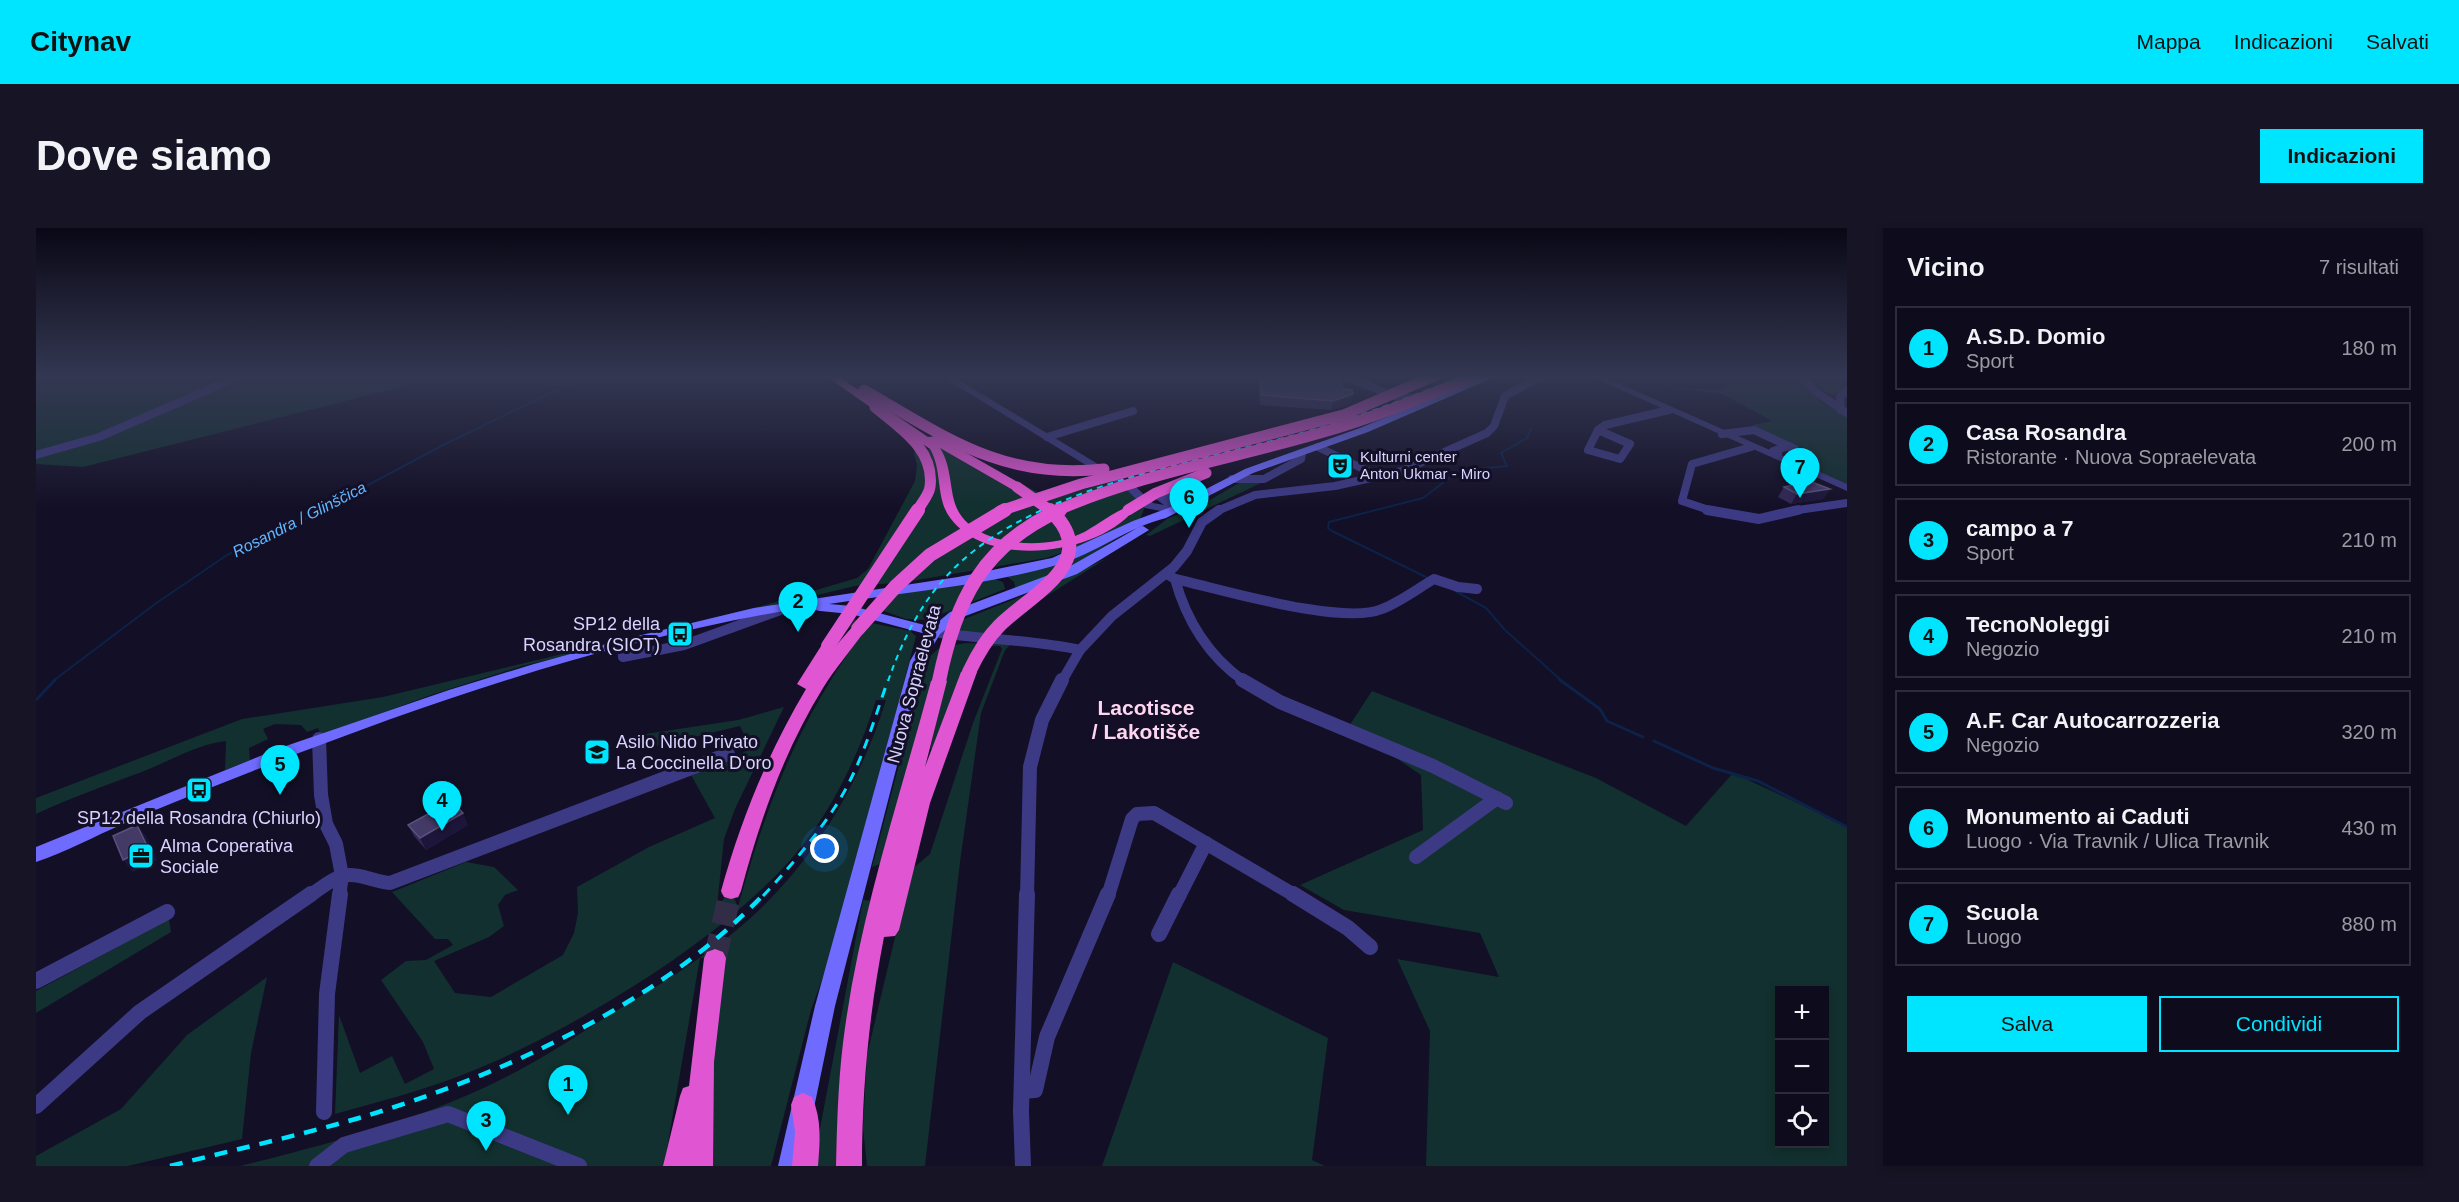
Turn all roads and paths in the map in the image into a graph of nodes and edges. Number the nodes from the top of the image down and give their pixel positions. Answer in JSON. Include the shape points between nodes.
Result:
{"nodes":[{"id":1,"x":139,"y":420,"type":"edge"},
{"id":2,"x":890,"y":420,"type":"edge"},
{"id":3,"x":894,"y":420,"type":"edge"},
{"id":4,"x":908,"y":420,"type":"edge"},
{"id":5,"x":918,"y":420,"type":"edge"},
{"id":6,"x":1018,"y":420,"type":"edge"},
{"id":7,"x":1104,"y":420,"type":"edge"},
{"id":8,"x":1324,"y":420,"type":"edge"},
{"id":9,"x":1368,"y":420,"type":"edge"},
{"id":10,"x":1385,"y":420,"type":"edge"},
{"id":11,"x":1496,"y":420,"type":"edge"},
{"id":12,"x":1627,"y":420,"type":"edge"},
{"id":13,"x":1691,"y":420,"type":"edge"},
{"id":14,"x":1598,"y":430,"type":"junction"},
{"id":15,"x":1722,"y":434,"type":"junction"},
{"id":16,"x":1047,"y":437,"type":"junction"},
{"id":17,"x":1319,"y":440,"type":"junction"},
{"id":18,"x":1751,"y":447,"type":"junction"},
{"id":19,"x":1202,"y":452,"type":"junction"},
{"id":20,"x":1778,"y":454,"type":"dead end"},
{"id":21,"x":36,"y":455,"type":"edge"},
{"id":22,"x":1380,"y":477,"type":"junction"},
{"id":23,"x":1847,"y":488,"type":"edge"},
{"id":24,"x":1132,"y":489,"type":"junction"},
{"id":25,"x":1161,"y":496,"type":"junction"},
{"id":26,"x":1198,"y":497,"type":"junction"},
{"id":27,"x":1847,"y":503,"type":"edge"},
{"id":28,"x":1149,"y":506,"type":"junction"},
{"id":29,"x":1171,"y":510,"type":"junction"},
{"id":30,"x":1145,"y":519,"type":"junction"},
{"id":31,"x":987,"y":574,"type":"junction"},
{"id":32,"x":1171,"y":577,"type":"junction"},
{"id":33,"x":1477,"y":589,"type":"dead end"},
{"id":34,"x":879,"y":592,"type":"junction"},
{"id":35,"x":1007,"y":597,"type":"junction"},
{"id":36,"x":790,"y":607,"type":"junction"},
{"id":37,"x":873,"y":615,"type":"junction"},
{"id":38,"x":934,"y":632,"type":"junction"},
{"id":39,"x":1080,"y":650,"type":"junction"},
{"id":40,"x":319,"y":739,"type":"junction"},
{"id":41,"x":728,"y":754,"type":"dead end"},
{"id":42,"x":1206,"y":843,"type":"junction"},
{"id":43,"x":743,"y":848,"type":"junction"},
{"id":44,"x":36,"y":855,"type":"edge"},
{"id":45,"x":1416,"y":857,"type":"dead end"},
{"id":46,"x":342,"y":876,"type":"junction"},
{"id":47,"x":731,"y":891,"type":"tunnel mouth"},
{"id":48,"x":167,"y":912,"type":"dead end"},
{"id":49,"x":1159,"y":934,"type":"dead end"},
{"id":50,"x":1370,"y":947,"type":"dead end"},
{"id":51,"x":715,"y":958,"type":"tunnel mouth"},
{"id":52,"x":36,"y":981,"type":"edge"},
{"id":53,"x":703,"y":1048,"type":"junction"},
{"id":54,"x":850,"y":1067,"type":"junction"},
{"id":55,"x":1022,"y":1091,"type":"junction"},
{"id":56,"x":803,"y":1105,"type":"junction"},
{"id":57,"x":36,"y":1106,"type":"edge"},
{"id":58,"x":324,"y":1112,"type":"dead end"},
{"id":59,"x":317,"y":1166,"type":"edge"},
{"id":60,"x":579,"y":1166,"type":"edge"},
{"id":61,"x":676,"y":1166,"type":"edge"},
{"id":62,"x":700,"y":1166,"type":"edge"},
{"id":63,"x":790,"y":1166,"type":"edge"},
{"id":64,"x":805,"y":1166,"type":"edge"},
{"id":65,"x":849,"y":1166,"type":"edge"},
{"id":66,"x":1023,"y":1166,"type":"edge"}],
"edges":[{"from":1,"to":21,"type":"street","via":[[99,437]]},
{"from":2,"to":43,"type":"highway","bridge":true,"via":[[919,445],[928,460],[930,488],[792,707],[761,774],[749,809]]},
{"from":3,"to":17,"type":"highway","bridge":true,"via":[[934,447],[944,460],[950,504],[959,521],[993,541],[1035,546],[1052,546],[1085,537],[1176,484]]},
{"from":4,"to":54,"type":"highway","bridge":true,"via":[[965,459],[1035,498],[1061,519],[1070,540],[1069,552],[1058,575],[983,643],[969,672],[921,803]]},
{"from":5,"to":19,"type":"highway","bridge":true,"via":[[984,456],[1024,470],[1082,472]]},
{"from":6,"to":16,"type":"street"},
{"from":7,"to":16,"type":"street"},
{"from":8,"to":19,"type":"highway","bridge":true},
{"from":9,"to":17,"type":"highway","name":"Nuova Sopraelevata","bridge":true},
{"from":10,"to":17,"type":"main road"},
{"from":11,"to":22,"type":"street","via":[[1487,433],[1422,464]]},
{"from":12,"to":14,"type":"street"},
{"from":13,"to":15,"type":"street"},
{"from":14,"to":14,"type":"street","via":[[1588,450],[1621,458],[1630,444]]},
{"from":15,"to":18,"type":"street"},
{"from":15,"to":20,"type":"street","via":[[1754,430],[1792,447],[1773,451]]},
{"from":16,"to":24,"type":"street"},
{"from":17,"to":22,"type":"street"},
{"from":17,"to":26,"type":"main road","via":[[1302,453],[1232,479]]},
{"from":17,"to":54,"type":"highway","name":"Nuova Sopraelevata","bridge":true,"via":[[1105,491],[1056,510],[1005,544],[973,581],[952,628],[869,963]]},
{"from":18,"to":23,"type":"street"},
{"from":18,"to":27,"type":"street","via":[[1692,464],[1682,501],[1713,512],[1759,519]]},
{"from":19,"to":43,"type":"highway","bridge":true,"via":[[1049,494],[982,520],[914,568],[828,668],[793,726]]},
{"from":22,"to":32,"type":"street","via":[[1255,495],[1233,502],[1202,522]]},
{"from":24,"to":25,"type":"street"},
{"from":24,"to":28,"type":"street"},
{"from":25,"to":26,"type":"street"},
{"from":25,"to":29,"type":"street"},
{"from":26,"to":29,"type":"main road"},
{"from":28,"to":29,"type":"street"},
{"from":28,"to":30,"type":"street"},
{"from":29,"to":30,"type":"main road"},
{"from":29,"to":35,"type":"main road","via":[[1092,561]]},
{"from":30,"to":31,"type":"main road","via":[[1058,560]]},
{"from":31,"to":34,"type":"main road"},
{"from":31,"to":35,"type":"main road","via":[[1009,582]]},
{"from":32,"to":33,"type":"street","via":[[1342,613],[1382,610],[1434,579]]},
{"from":32,"to":39,"type":"street","via":[[1112,616]]},
{"from":32,"to":45,"type":"street","via":[[1200,637],[1240,679],[1501,801]]},
{"from":34,"to":36,"type":"main road"},
{"from":34,"to":37,"type":"main road","via":[[869,605]]},
{"from":35,"to":38,"type":"main road","via":[[955,615]]},
{"from":36,"to":37,"type":"main road","via":[[830,607]]},
{"from":36,"to":40,"type":"main road","via":[[715,621],[524,670]]},
{"from":37,"to":38,"type":"main road"},
{"from":38,"to":39,"type":"street","via":[[1038,641]]},
{"from":38,"to":56,"type":"main road","via":[[917,661],[825,1006]]},
{"from":39,"to":55,"type":"street","via":[[1041,723],[1031,758]]},
{"from":40,"to":44,"type":"main road","via":[[207,781]]},
{"from":40,"to":46,"type":"street","via":[[321,795]]},
{"from":41,"to":46,"type":"street","via":[[390,884]]},
{"from":42,"to":49,"type":"street"},
{"from":42,"to":50,"type":"street","via":[[1303,898]]},
{"from":42,"to":55,"type":"street","via":[[1154,813],[1140,813],[1132,819],[1111,894],[1045,1042],[1040,1082],[1035,1090]]},
{"from":43,"to":47,"type":"highway"},
{"from":46,"to":57,"type":"street","via":[[140,1012]]},
{"from":46,"to":58,"type":"street","via":[[327,994]]},
{"from":48,"to":52,"type":"street"},
{"from":51,"to":53,"type":"highway"},
{"from":53,"to":61,"type":"highway"},
{"from":53,"to":62,"type":"highway"},
{"from":54,"to":65,"type":"highway","name":"Nuova Sopraelevata"},
{"from":55,"to":66,"type":"street"},
{"from":56,"to":63,"type":"main road"},
{"from":56,"to":64,"type":"highway","via":[[808,1132]]},
{"from":59,"to":60,"type":"street","via":[[345,1145],[448,1114]]}]}
